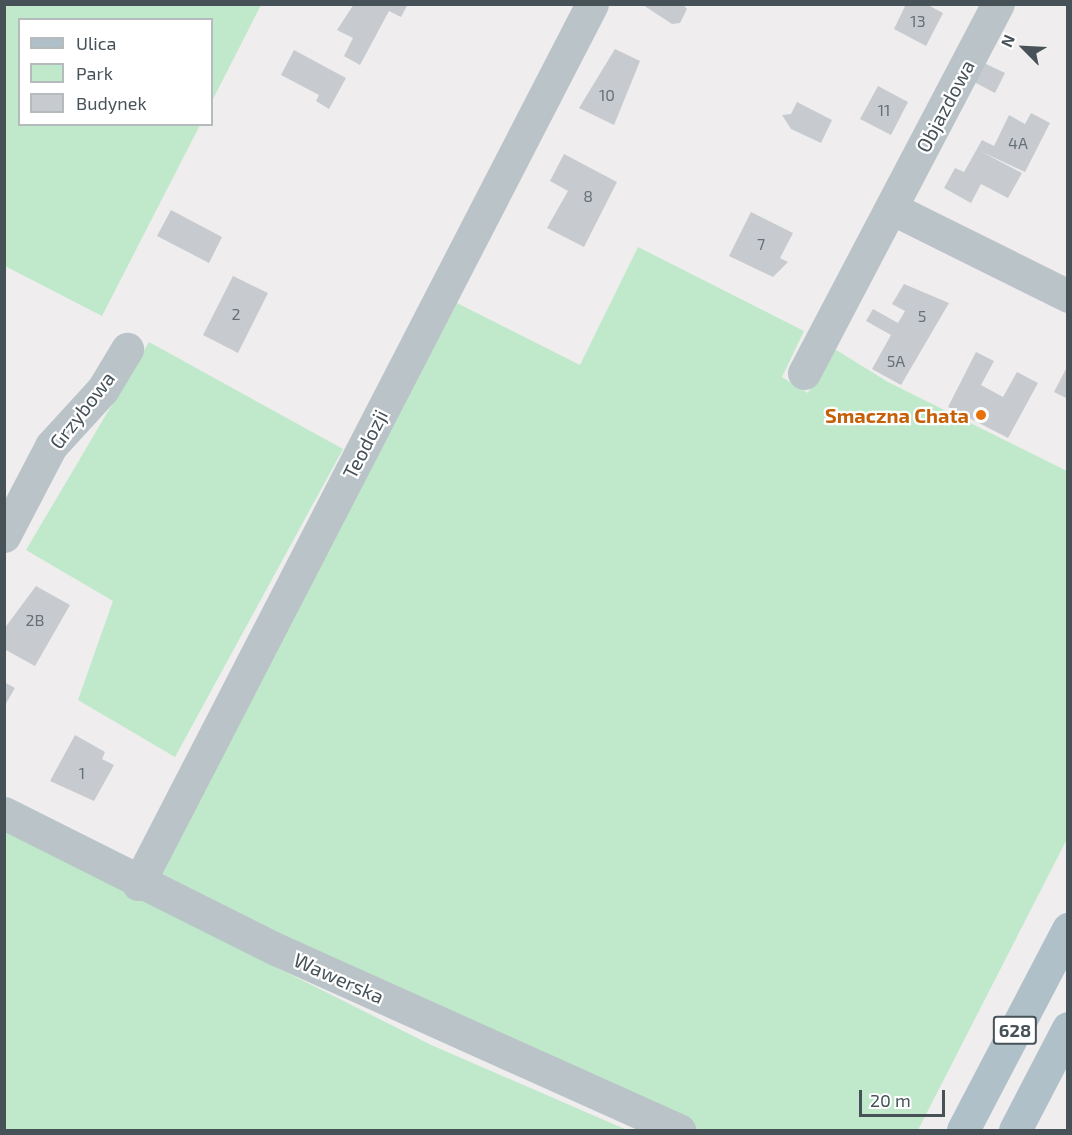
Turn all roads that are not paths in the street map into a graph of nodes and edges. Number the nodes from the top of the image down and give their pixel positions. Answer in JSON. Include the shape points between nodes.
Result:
{"nodes":[{"id":1,"x":592,"y":4,"type":"edge"},
{"id":2,"x":998,"y":4,"type":"edge"},
{"id":3,"x":891,"y":208,"type":"junction"},
{"id":4,"x":1068,"y":296,"type":"edge"},
{"id":5,"x":127,"y":349,"type":"dead end"},
{"id":6,"x":804,"y":373,"type":"dead end"},
{"id":7,"x":4,"y":536,"type":"edge"},
{"id":8,"x":4,"y":813,"type":"edge"},
{"id":9,"x":138,"y":884,"type":"junction"},
{"id":10,"x":1068,"y":929,"type":"edge"},
{"id":11,"x":1068,"y":1028,"type":"edge"},
{"id":12,"x":680,"y":1131,"type":"edge"},
{"id":13,"x":963,"y":1131,"type":"edge"},
{"id":14,"x":1015,"y":1131,"type":"edge"}],
"edges":[{"from":1,"to":9,"type":"street","name":"Teodozji"},
{"from":2,"to":3,"type":"street","name":"Objazdowa"},
{"from":3,"to":4,"type":"street"},
{"from":3,"to":6,"type":"street","name":"Objazdowa"},
{"from":5,"to":7,"type":"street","name":"Grzybowa","via":[[104,389],[51,446]]},
{"from":8,"to":9,"type":"street","name":"Wawerska"},
{"from":9,"to":12,"type":"street","name":"Wawerska"},
{"from":10,"to":13,"type":"main road","number":"628"},
{"from":11,"to":14,"type":"main road","number":"628"}]}
